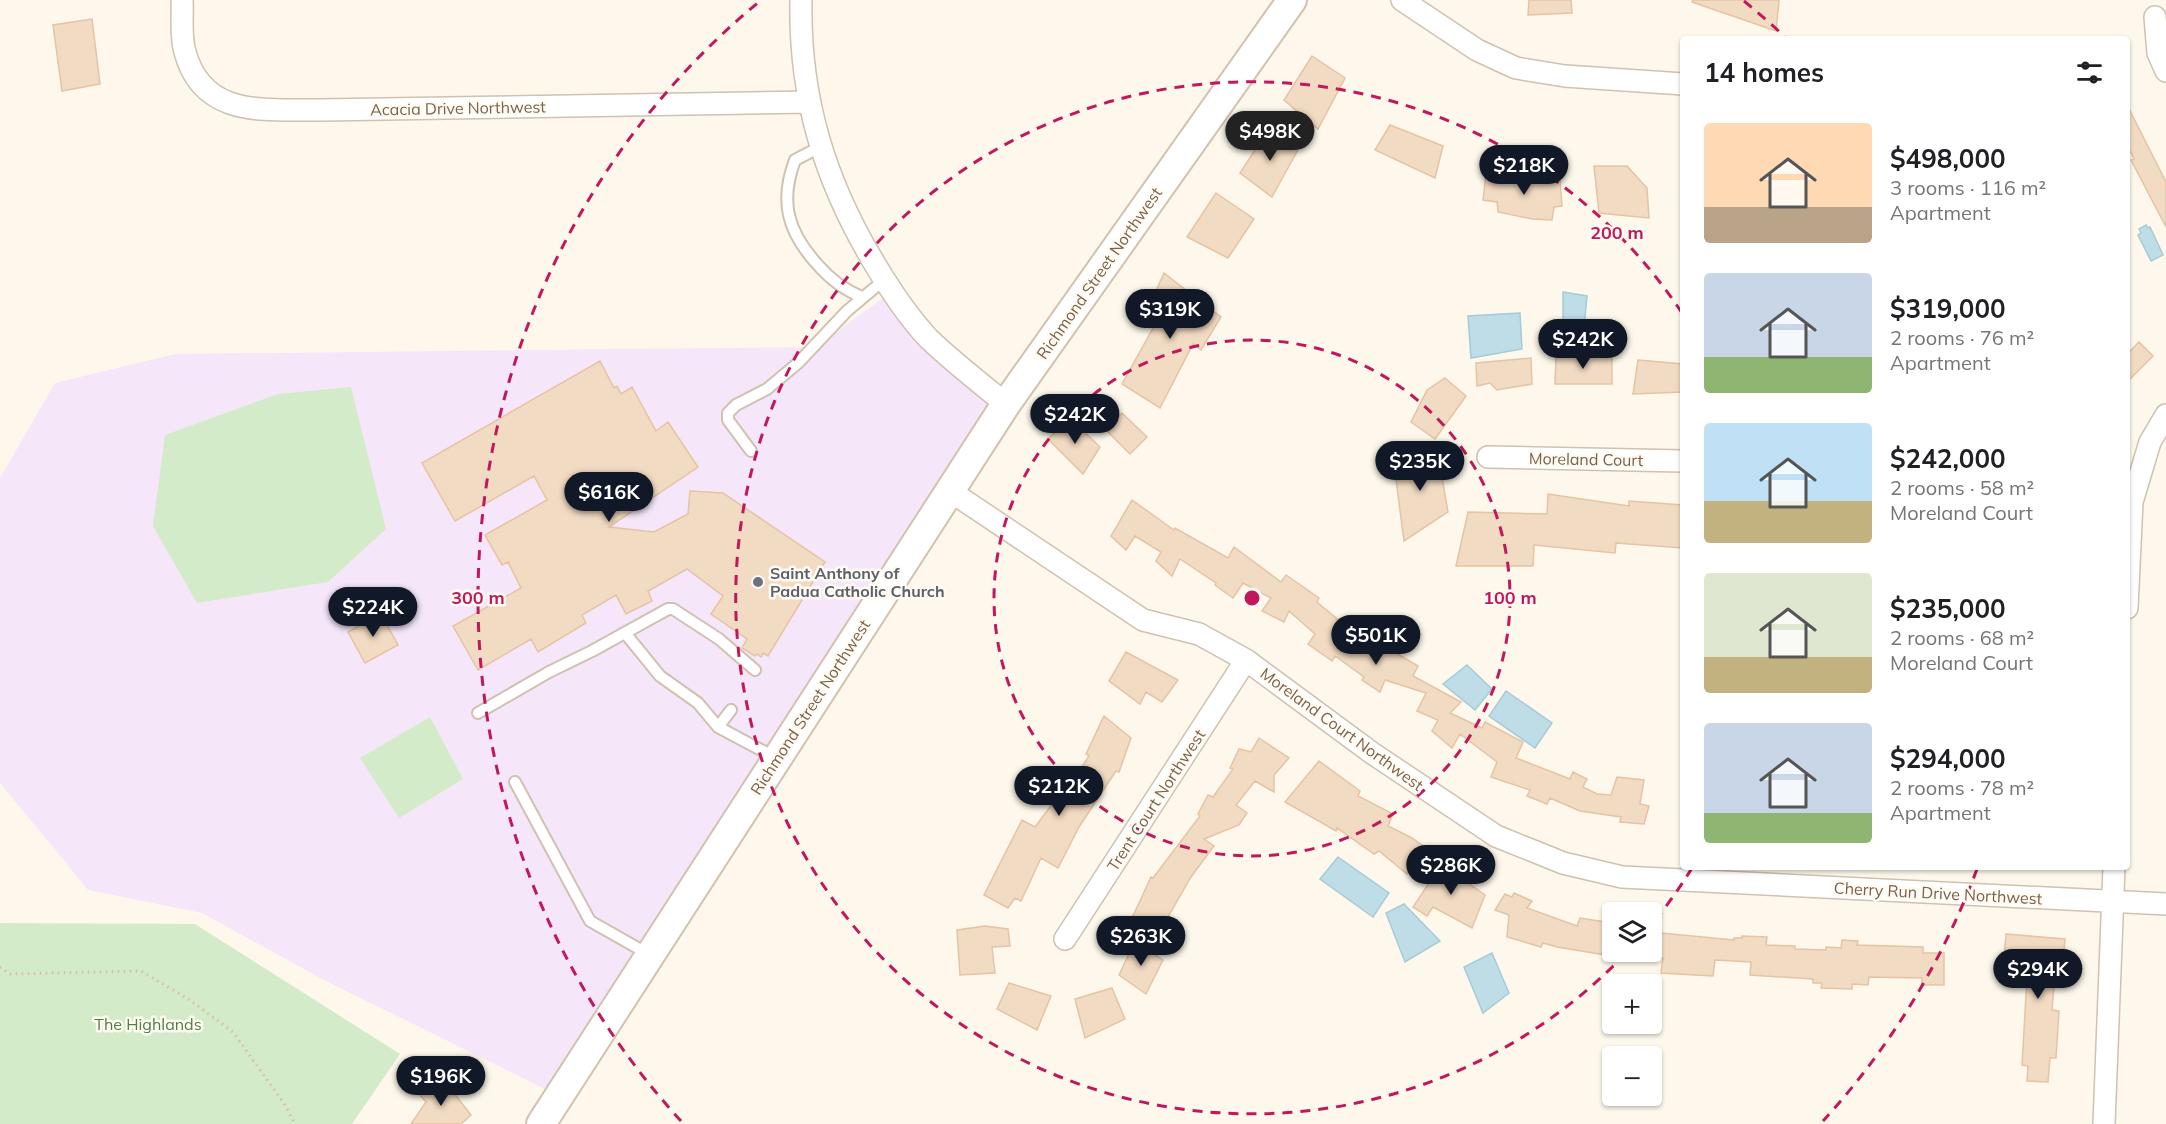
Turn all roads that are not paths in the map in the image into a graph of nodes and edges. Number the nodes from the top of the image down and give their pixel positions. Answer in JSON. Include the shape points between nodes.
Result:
{"nodes":[{"id":1,"x":182,"y":0,"type":"edge"},
{"id":2,"x":801,"y":0,"type":"edge"},
{"id":3,"x":1292,"y":0,"type":"edge"},
{"id":4,"x":1402,"y":0,"type":"edge"},
{"id":5,"x":2156,"y":17,"type":"dead end"},
{"id":6,"x":2166,"y":71,"type":"edge"},
{"id":7,"x":1680,"y":84,"type":"edge"},
{"id":8,"x":810,"y":102,"type":"junction"},
{"id":9,"x":820,"y":147,"type":"junction"},
{"id":10,"x":884,"y":280,"type":"junction"},
{"id":11,"x":862,"y":297,"type":"junction"},
{"id":12,"x":1006,"y":404,"type":"junction"},
{"id":13,"x":2166,"y":415,"type":"edge"},
{"id":14,"x":751,"y":451,"type":"dead end"},
{"id":15,"x":1488,"y":457,"type":"dead end"},
{"id":16,"x":1680,"y":461,"type":"edge"},
{"id":17,"x":950,"y":491,"type":"junction"},
{"id":18,"x":2130,"y":544,"type":"edge"},
{"id":19,"x":625,"y":633,"type":"junction"},
{"id":20,"x":1246,"y":660,"type":"junction"},
{"id":21,"x":755,"y":670,"type":"dead end"},
{"id":22,"x":731,"y":710,"type":"dead end"},
{"id":23,"x":478,"y":713,"type":"dead end"},
{"id":24,"x":718,"y":727,"type":"junction"},
{"id":25,"x":777,"y":758,"type":"junction"},
{"id":26,"x":515,"y":782,"type":"dead end"},
{"id":27,"x":2114,"y":870,"type":"edge"},
{"id":28,"x":1765,"y":876,"type":"edge"},
{"id":29,"x":2112,"y":902,"type":"junction"},
{"id":30,"x":2166,"y":904,"type":"edge"},
{"id":31,"x":1065,"y":939,"type":"dead end"},
{"id":32,"x":650,"y":955,"type":"junction"},
{"id":33,"x":541,"y":1124,"type":"edge"},
{"id":34,"x":2104,"y":1124,"type":"edge"}],
"edges":[{"from":1,"to":8,"type":"street","name":"Acacia Drive Northwest","via":[[184,50],[194,73],[214,97],[253,109]]},
{"from":2,"to":8,"type":"street","via":[[800,39]]},
{"from":3,"to":12,"type":"street","name":"Richmond Street Northwest"},
{"from":4,"to":7,"type":"street","via":[[1477,50],[1516,68],[1565,76]]},
{"from":5,"to":6,"type":"street","via":[[2158,53]]},
{"from":8,"to":9,"type":"street"},
{"from":9,"to":10,"type":"street","via":[[840,201]]},
{"from":9,"to":11,"type":"lane","via":[[795,160],[792,168],[787,212],[791,227],[829,278]]},
{"from":10,"to":11,"type":"lane"},
{"from":10,"to":12,"type":"street","via":[[929,338]]},
{"from":11,"to":14,"type":"lane","via":[[798,363],[728,413],[728,420]]},
{"from":12,"to":17,"type":"street","name":"Richmond Street Northwest"},
{"from":13,"to":18,"type":"street","via":[[2150,442],[2132,502]]},
{"from":15,"to":16,"type":"street","name":"Moreland Court"},
{"from":17,"to":20,"type":"street","name":"Moreland Court Northwest","via":[[1143,620],[1199,634]]},
{"from":17,"to":25,"type":"street","name":"Richmond Street Northwest"},
{"from":19,"to":21,"type":"lane","via":[[663,610],[673,609],[719,639]]},
{"from":19,"to":23,"type":"lane"},
{"from":19,"to":24,"type":"lane","via":[[660,676],[698,703]]},
{"from":20,"to":28,"type":"street","name":"Moreland Court Northwest","via":[[1372,753],[1496,836],[1563,863],[1622,877]]},
{"from":20,"to":31,"type":"street","name":"Trent Court Northwest"},
{"from":22,"to":24,"type":"lane"},
{"from":24,"to":25,"type":"lane"},
{"from":25,"to":32,"type":"street","name":"Richmond Street Northwest"},
{"from":26,"to":32,"type":"lane","via":[[590,921]]},
{"from":27,"to":29,"type":"street"},
{"from":28,"to":29,"type":"street","name":"Cherry Run Drive Northwest"},
{"from":29,"to":30,"type":"street","name":"Cherry Run Drive Northwest"},
{"from":29,"to":34,"type":"street"},
{"from":32,"to":33,"type":"street","name":"Richmond Street Northwest"}]}
